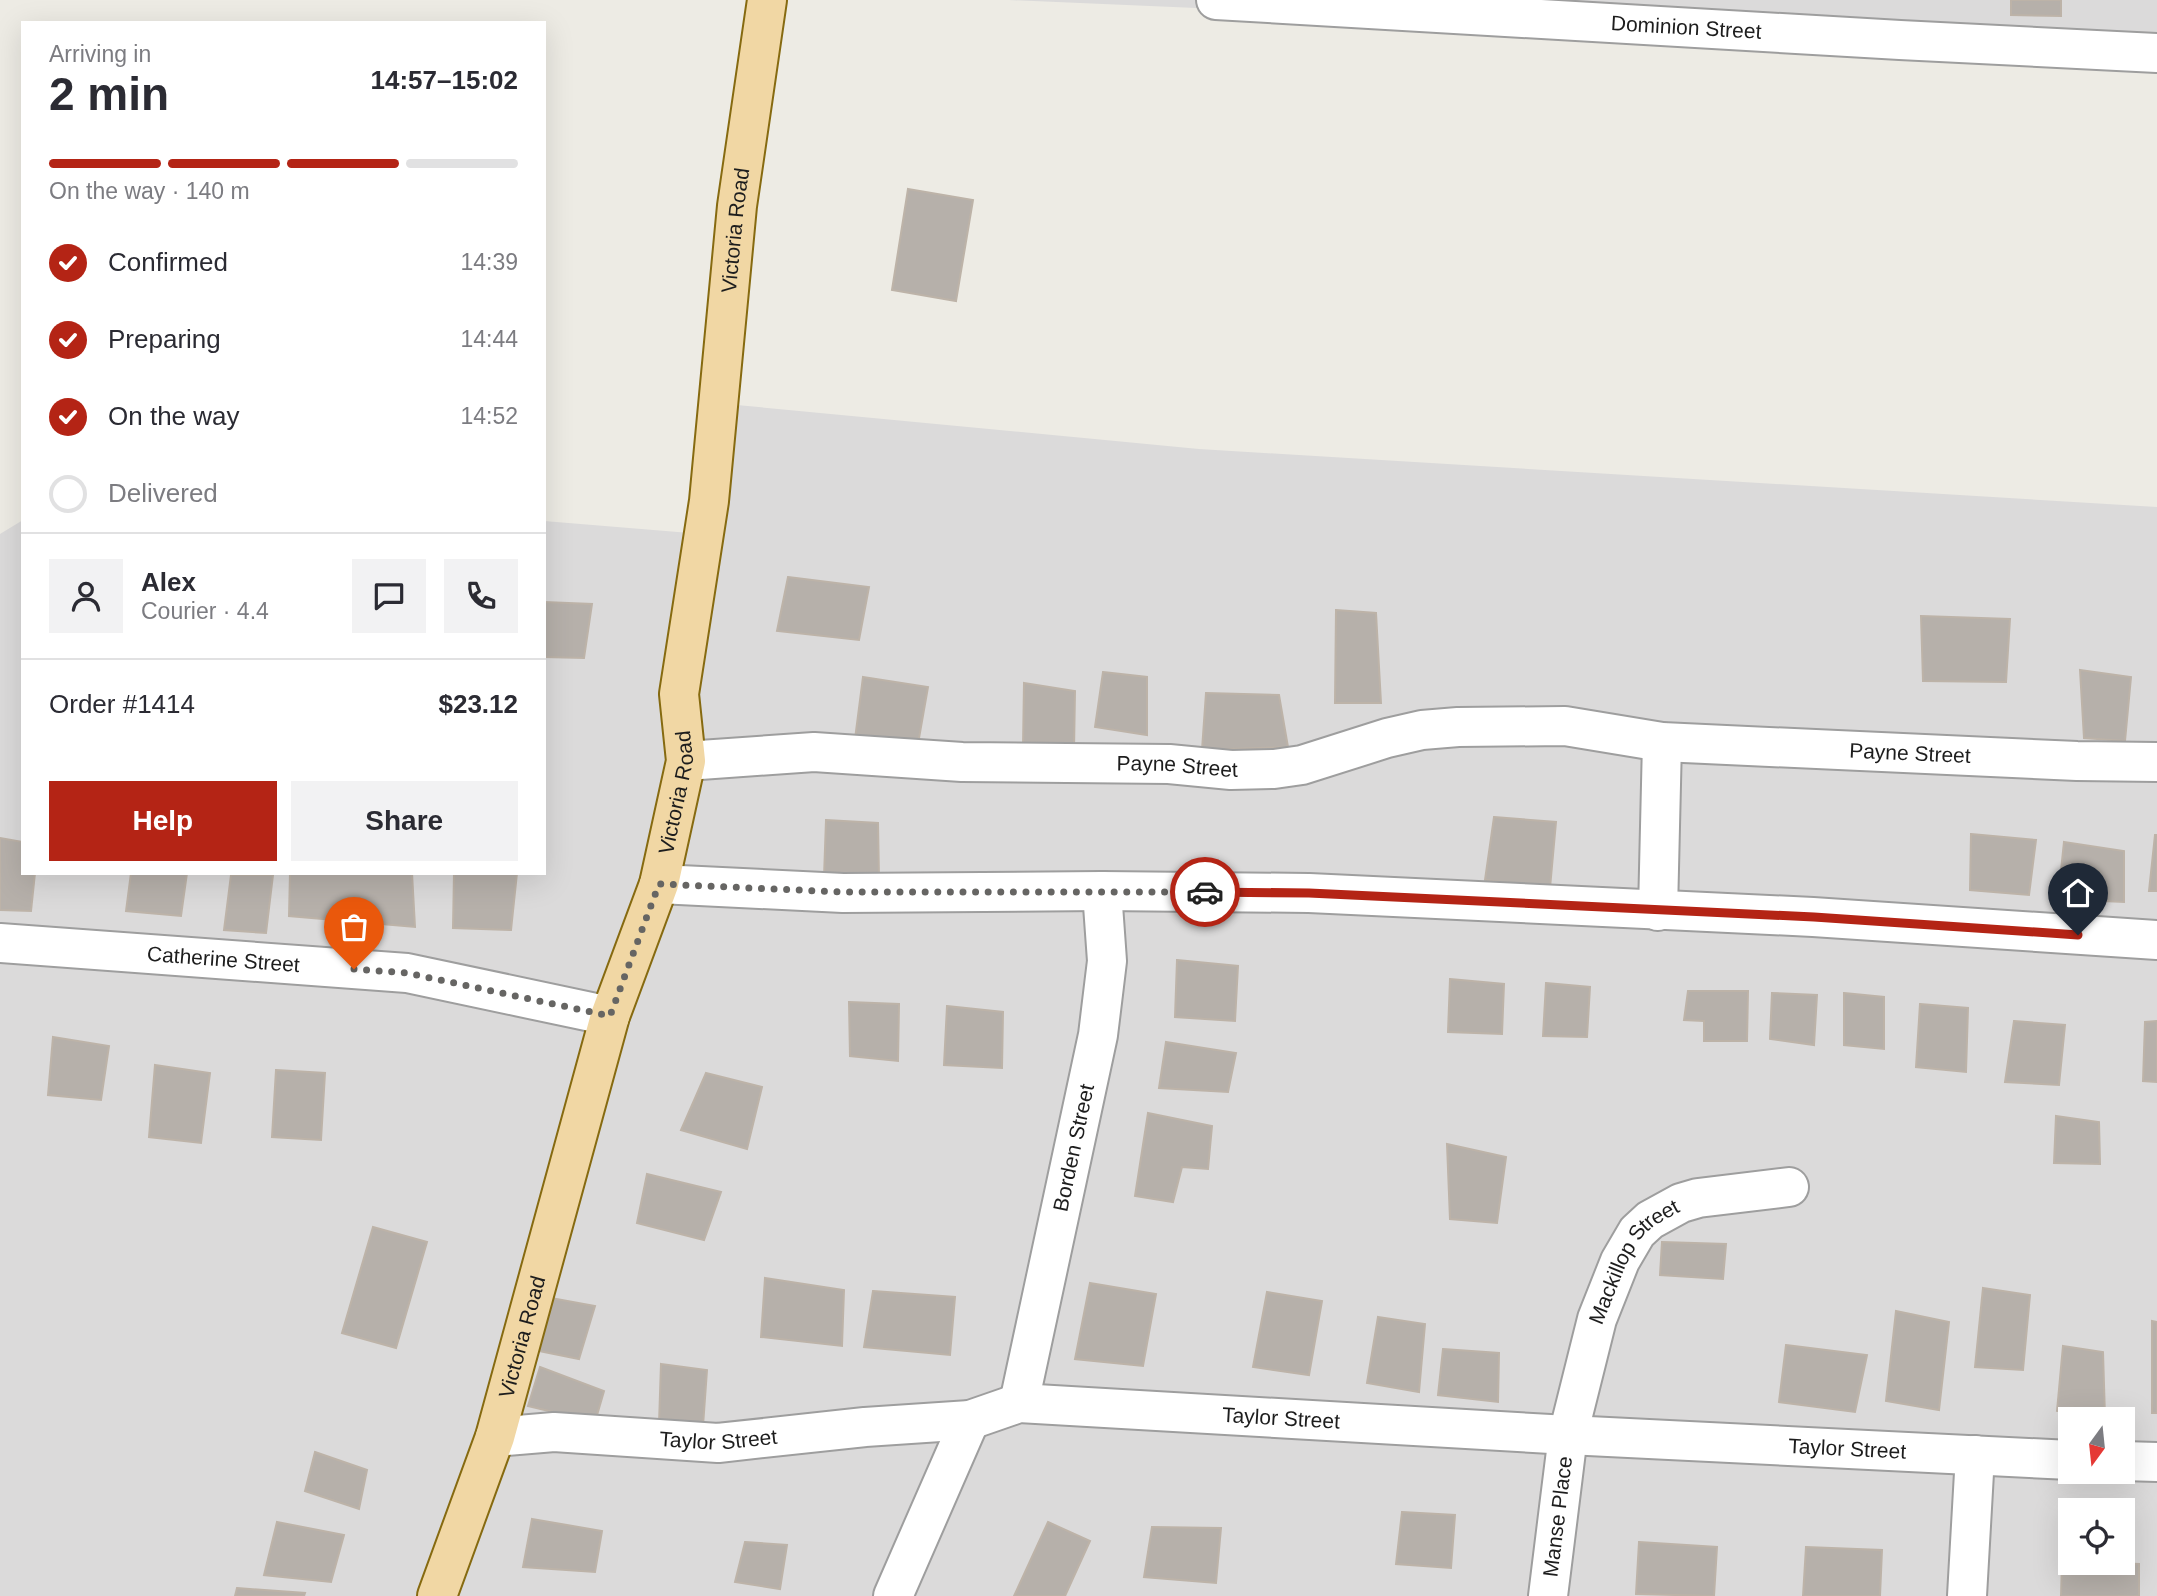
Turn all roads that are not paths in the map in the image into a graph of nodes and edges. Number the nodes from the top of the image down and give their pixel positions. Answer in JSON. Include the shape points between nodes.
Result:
{"nodes":[{"id":1,"x":767,"y":0,"type":"edge"},
{"id":2,"x":1216,"y":0,"type":"edge"},
{"id":3,"x":2157,"y":52,"type":"edge"},
{"id":4,"x":1662,"y":741,"type":"junction"},
{"id":5,"x":686,"y":761,"type":"junction"},
{"id":6,"x":2157,"y":762,"type":"edge"},
{"id":7,"x":659,"y":884,"type":"junction"},
{"id":8,"x":1102,"y":891,"type":"junction"},
{"id":9,"x":1658,"y":911,"type":"junction"},
{"id":10,"x":2157,"y":940,"type":"edge"},
{"id":11,"x":0,"y":943,"type":"edge"},
{"id":12,"x":610,"y":1016,"type":"junction"},
{"id":13,"x":1789,"y":1187,"type":"dead end"},
{"id":14,"x":1019,"y":1403,"type":"junction"},
{"id":15,"x":970,"y":1420,"type":"junction"},
{"id":16,"x":1568,"y":1435,"type":"junction"},
{"id":17,"x":495,"y":1437,"type":"junction"},
{"id":18,"x":1975,"y":1455,"type":"junction"},
{"id":19,"x":2058,"y":1459,"type":"edge"},
{"id":20,"x":2135,"y":1461,"type":"edge"},
{"id":21,"x":2157,"y":1462,"type":"edge"},
{"id":22,"x":437,"y":1596,"type":"edge"},
{"id":23,"x":893,"y":1596,"type":"edge"},
{"id":24,"x":1548,"y":1596,"type":"edge"},
{"id":25,"x":1967,"y":1596,"type":"edge"}],
"edges":[{"from":1,"to":5,"type":"main road","name":"Victoria Road","via":[[737,206],[709,501],[679,694]]},
{"from":2,"to":3,"type":"street","name":"Dominion Street"},
{"from":4,"to":5,"type":"street","name":"Payne Street","via":[[1565,726],[1458,727],[1422,730],[1302,765],[1259,770],[1169,764],[962,762],[814,751]]},
{"from":4,"to":6,"type":"street","name":"Payne Street"},
{"from":4,"to":9,"type":"street"},
{"from":5,"to":7,"type":"main road","name":"Victoria Road"},
{"from":7,"to":8,"type":"street","via":[[843,892]]},
{"from":7,"to":12,"type":"main road","name":"Victoria Road"},
{"from":8,"to":9,"type":"street","via":[[1309,893]]},
{"from":8,"to":14,"type":"street","name":"Borden Street","via":[[1107,961],[1098,1035]]},
{"from":9,"to":10,"type":"street"},
{"from":11,"to":12,"type":"street","name":"Catherine Street","via":[[407,973]]},
{"from":12,"to":17,"type":"main road","name":"Victoria Road"},
{"from":13,"to":16,"type":"street","name":"Mackillop Street","via":[[1690,1201],[1650,1220],[1637,1232],[1597,1319]]},
{"from":14,"to":15,"type":"street","name":"Taylor Street"},
{"from":14,"to":16,"type":"street","name":"Taylor Street"},
{"from":15,"to":17,"type":"street","name":"Taylor Street","via":[[718,1443],[554,1432]]},
{"from":15,"to":23,"type":"street"},
{"from":16,"to":18,"type":"street","name":"Taylor Street"},
{"from":16,"to":24,"type":"street","name":"Manse Place"},
{"from":17,"to":22,"type":"main road","name":"Victoria Road"},
{"from":18,"to":19,"type":"street","name":"Taylor Street"},
{"from":18,"to":25,"type":"street"},
{"from":20,"to":21,"type":"street"}]}
